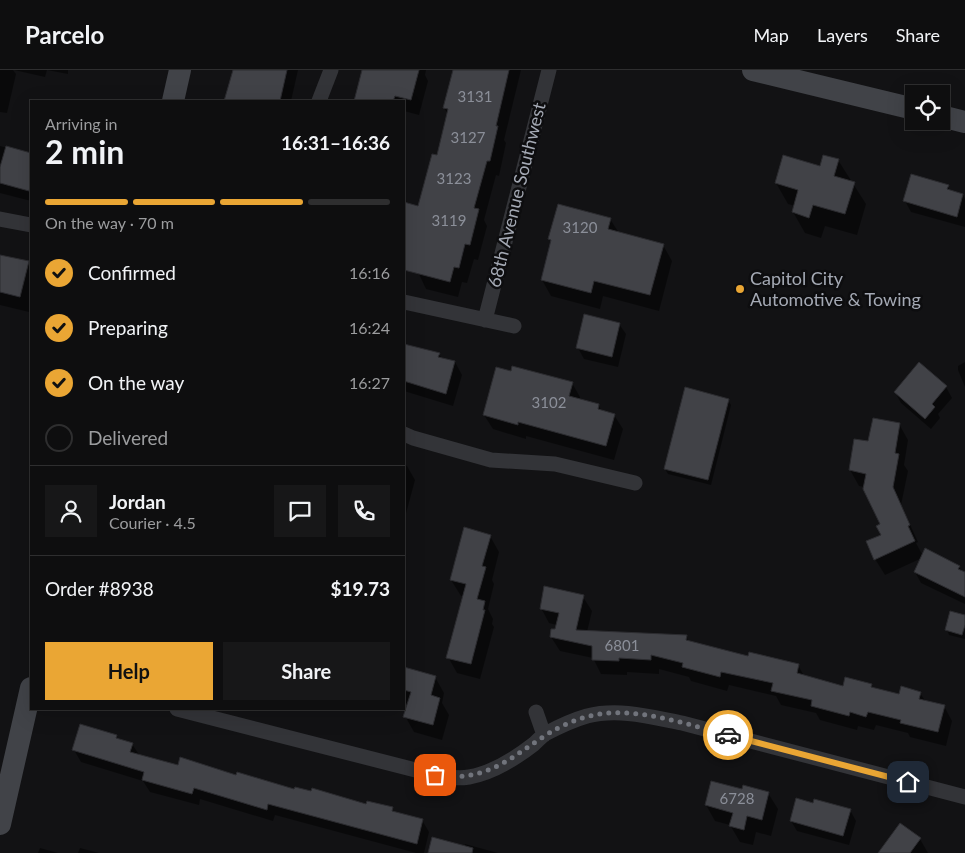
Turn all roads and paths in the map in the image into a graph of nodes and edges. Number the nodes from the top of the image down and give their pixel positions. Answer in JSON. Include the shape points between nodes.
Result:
{"nodes":[{"id":1,"x":180,"y":70,"type":"edge"},
{"id":2,"x":331,"y":70,"type":"edge"},
{"id":3,"x":549,"y":70,"type":"edge"},
{"id":4,"x":753,"y":70,"type":"edge"},
{"id":5,"x":173,"y":100,"type":"edge"},
{"id":6,"x":320,"y":100,"type":"edge"},
{"id":7,"x":905,"y":108,"type":"edge"},
{"id":8,"x":950,"y":118,"type":"edge"},
{"id":9,"x":965,"y":122,"type":"edge"},
{"id":10,"x":0,"y":219,"type":"edge"},
{"id":11,"x":30,"y":224,"type":"edge"},
{"id":12,"x":405,"y":302,"type":"edge"},
{"id":13,"x":485,"y":320,"type":"junction"},
{"id":14,"x":514,"y":326,"type":"dead end"},
{"id":15,"x":405,"y":434,"type":"edge"},
{"id":16,"x":635,"y":483,"type":"dead end"},
{"id":17,"x":30,"y":692,"type":"edge"},
{"id":18,"x":187,"y":710,"type":"edge"},
{"id":19,"x":206,"y":712,"type":"edge"},
{"id":20,"x":536,"y":712,"type":"dead end"},
{"id":21,"x":544,"y":735,"type":"junction"},
{"id":22,"x":965,"y":797,"type":"edge"},
{"id":23,"x":0,"y":824,"type":"edge"}],
"edges":[{"from":1,"to":5,"type":"street"},
{"from":2,"to":6,"type":"street"},
{"from":3,"to":13,"type":"street","name":"68th Avenue Southwest"},
{"from":4,"to":7,"type":"street"},
{"from":8,"to":9,"type":"street"},
{"from":10,"to":11,"type":"street"},
{"from":12,"to":13,"type":"street"},
{"from":13,"to":14,"type":"street"},
{"from":15,"to":16,"type":"street","via":[[491,460],[555,464]]},
{"from":17,"to":23,"type":"street"},
{"from":18,"to":19,"type":"street"},
{"from":19,"to":21,"type":"street","via":[[452,778],[486,772],[529,748]]},
{"from":20,"to":21,"type":"street"},
{"from":21,"to":22,"type":"street","via":[[587,716],[604,713],[641,715]]}]}
